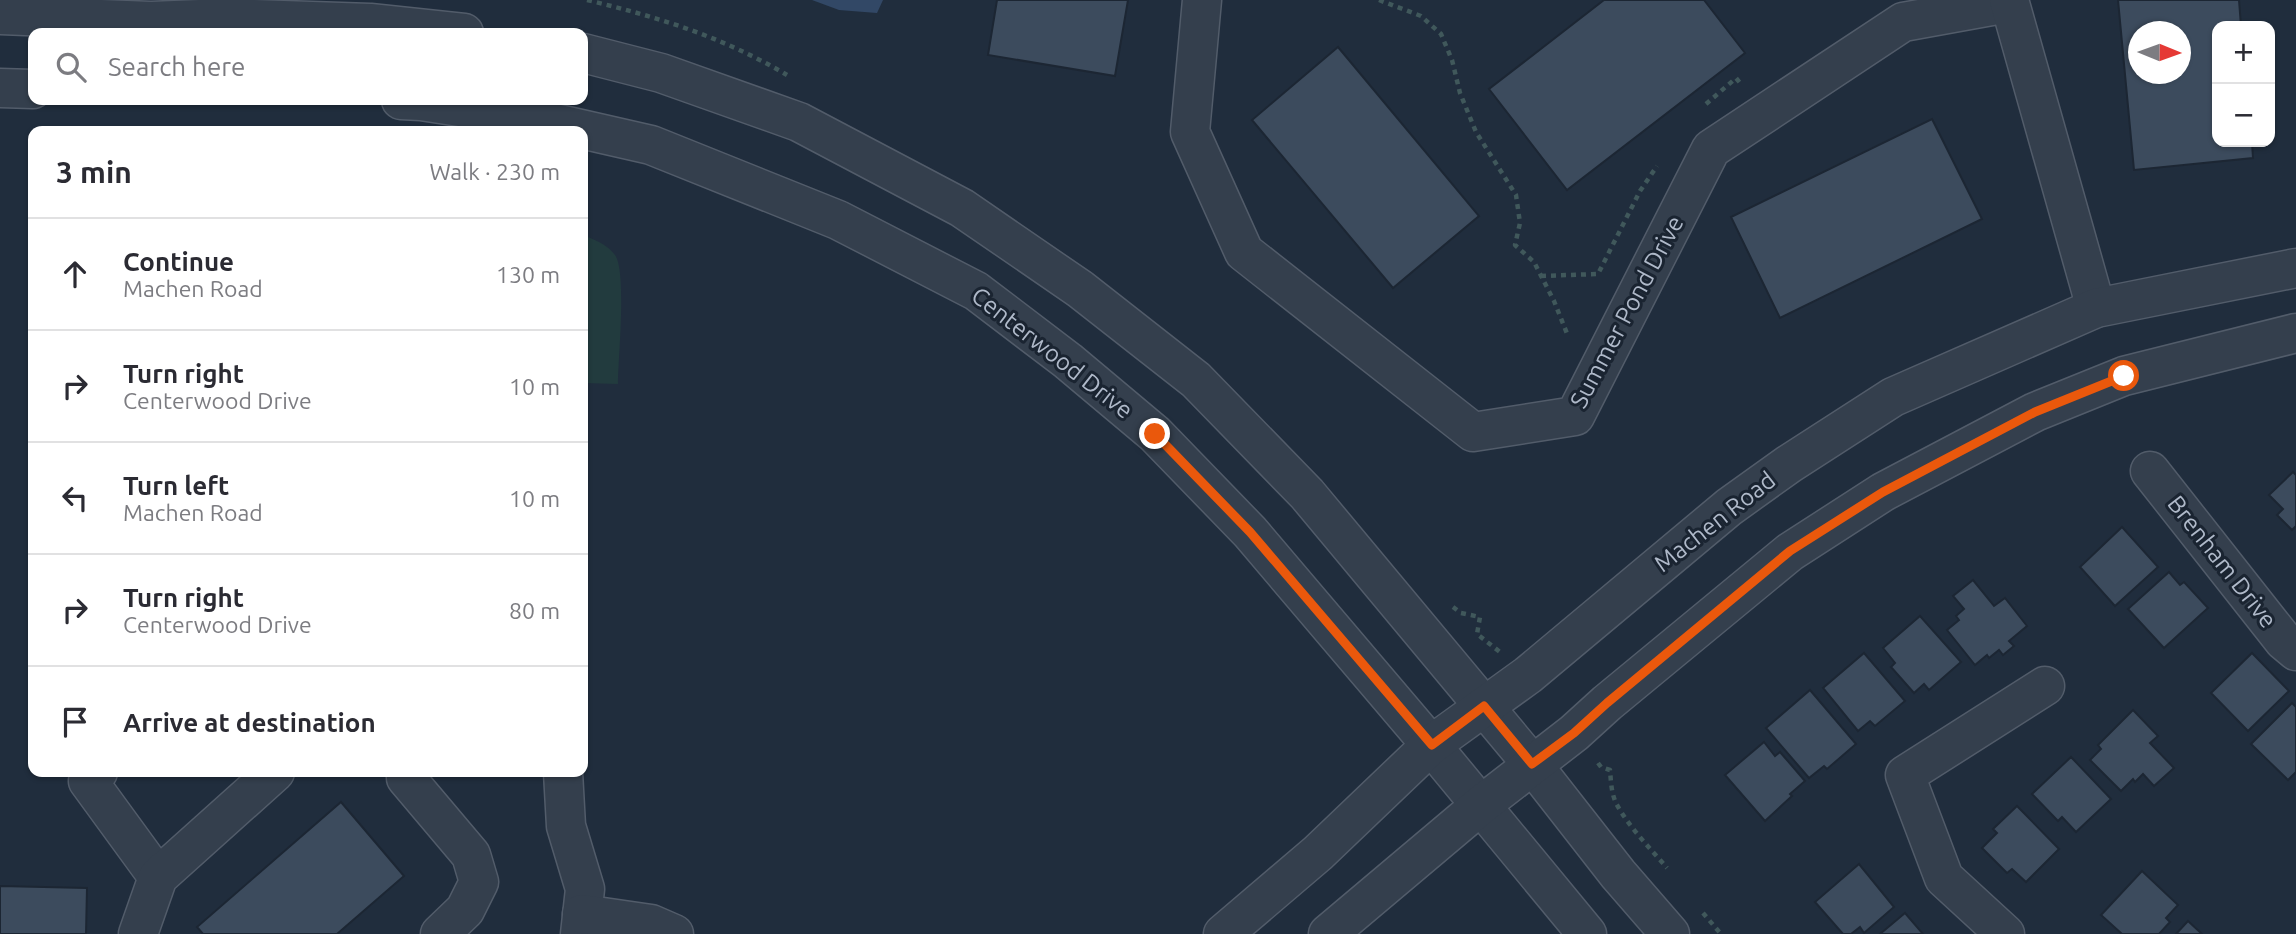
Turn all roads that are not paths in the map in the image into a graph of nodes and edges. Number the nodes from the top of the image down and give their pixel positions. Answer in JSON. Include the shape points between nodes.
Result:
{"nodes":[{"id":1,"x":1202,"y":0,"type":"edge"},
{"id":2,"x":2008,"y":1,"type":"edge"},
{"id":3,"x":1903,"y":11,"type":"edge"},
{"id":4,"x":224,"y":13,"type":"edge"},
{"id":5,"x":0,"y":16,"type":"edge"},
{"id":6,"x":417,"y":28,"type":"edge"},
{"id":7,"x":588,"y":53,"type":"edge"},
{"id":8,"x":0,"y":88,"type":"edge"},
{"id":9,"x":28,"y":89,"type":"edge"},
{"id":10,"x":447,"y":105,"type":"edge"},
{"id":11,"x":568,"y":126,"type":"edge"},
{"id":12,"x":588,"y":131,"type":"edge"},
{"id":13,"x":2296,"y":268,"type":"edge"},
{"id":14,"x":2096,"y":308,"type":"junction"},
{"id":15,"x":2296,"y":333,"type":"edge"},
{"id":16,"x":2150,"y":471,"type":"dead end"},
{"id":17,"x":2296,"y":651,"type":"edge"},
{"id":18,"x":2045,"y":686,"type":"dead end"},
{"id":19,"x":1484,"y":706,"type":"junction"},
{"id":20,"x":1432,"y":745,"type":"junction"},
{"id":21,"x":1532,"y":764,"type":"junction"},
{"id":22,"x":92,"y":777,"type":"edge"},
{"id":23,"x":269,"y":777,"type":"edge"},
{"id":24,"x":406,"y":777,"type":"edge"},
{"id":25,"x":563,"y":777,"type":"edge"},
{"id":26,"x":1481,"y":805,"type":"junction"},
{"id":27,"x":158,"y":877,"type":"junction"},
{"id":28,"x":581,"y":924,"type":"edge"},
{"id":29,"x":138,"y":934,"type":"edge"},
{"id":30,"x":440,"y":934,"type":"edge"},
{"id":31,"x":674,"y":934,"type":"edge"},
{"id":32,"x":1223,"y":934,"type":"edge"},
{"id":33,"x":1328,"y":934,"type":"edge"},
{"id":34,"x":1587,"y":934,"type":"edge"},
{"id":35,"x":1670,"y":934,"type":"edge"},
{"id":36,"x":2005,"y":934,"type":"edge"}],
"edges":[{"from":1,"to":3,"type":"street","name":"Summer Pond Drive","via":[[1190,132],[1244,251],[1473,432],[1575,416],[1711,149]]},
{"from":2,"to":3,"type":"street","name":"Summer Pond Drive"},
{"from":2,"to":14,"type":"street","name":"Summer Pond Drive"},
{"from":4,"to":5,"type":"street","via":[[151,21]]},
{"from":4,"to":6,"type":"street"},
{"from":7,"to":19,"type":"street","via":[[661,73],[799,122],[962,208],[1080,289],[1196,380],[1307,494]]},
{"from":8,"to":9,"type":"street"},
{"from":10,"to":11,"type":"street","name":"Centerwood Drive"},
{"from":12,"to":20,"type":"street","name":"Centerwood Drive","via":[[651,145],[838,220],[976,291],[1155,434],[1250,532]]},
{"from":13,"to":14,"type":"street","name":"Machen Road"},
{"from":14,"to":19,"type":"street","name":"Machen Road","via":[[1893,397],[1789,464],[1729,507],[1528,675]]},
{"from":15,"to":21,"type":"street","via":[[2124,376],[2035,412],[1883,492],[1790,551]]},
{"from":16,"to":17,"type":"street","name":"Brenham Drive"},
{"from":18,"to":36,"type":"street","via":[[1905,775],[1944,878]]},
{"from":19,"to":20,"type":"street","name":"Machen Road"},
{"from":19,"to":21,"type":"street"},
{"from":20,"to":26,"type":"street","name":"Centerwood Drive"},
{"from":20,"to":32,"type":"street","name":"Machen Road","via":[[1318,853]]},
{"from":21,"to":26,"type":"street"},
{"from":21,"to":35,"type":"street"},
{"from":22,"to":27,"type":"street","via":[[88,781]]},
{"from":23,"to":27,"type":"street"},
{"from":24,"to":30,"type":"street","via":[[471,855],[479,882],[465,910]]},
{"from":25,"to":28,"type":"street","via":[[566,826],[585,889]]},
{"from":26,"to":33,"type":"street"},
{"from":26,"to":34,"type":"street","name":"Centerwood Drive"},
{"from":27,"to":29,"type":"street"},
{"from":28,"to":31,"type":"street","via":[[651,924]]}]}
